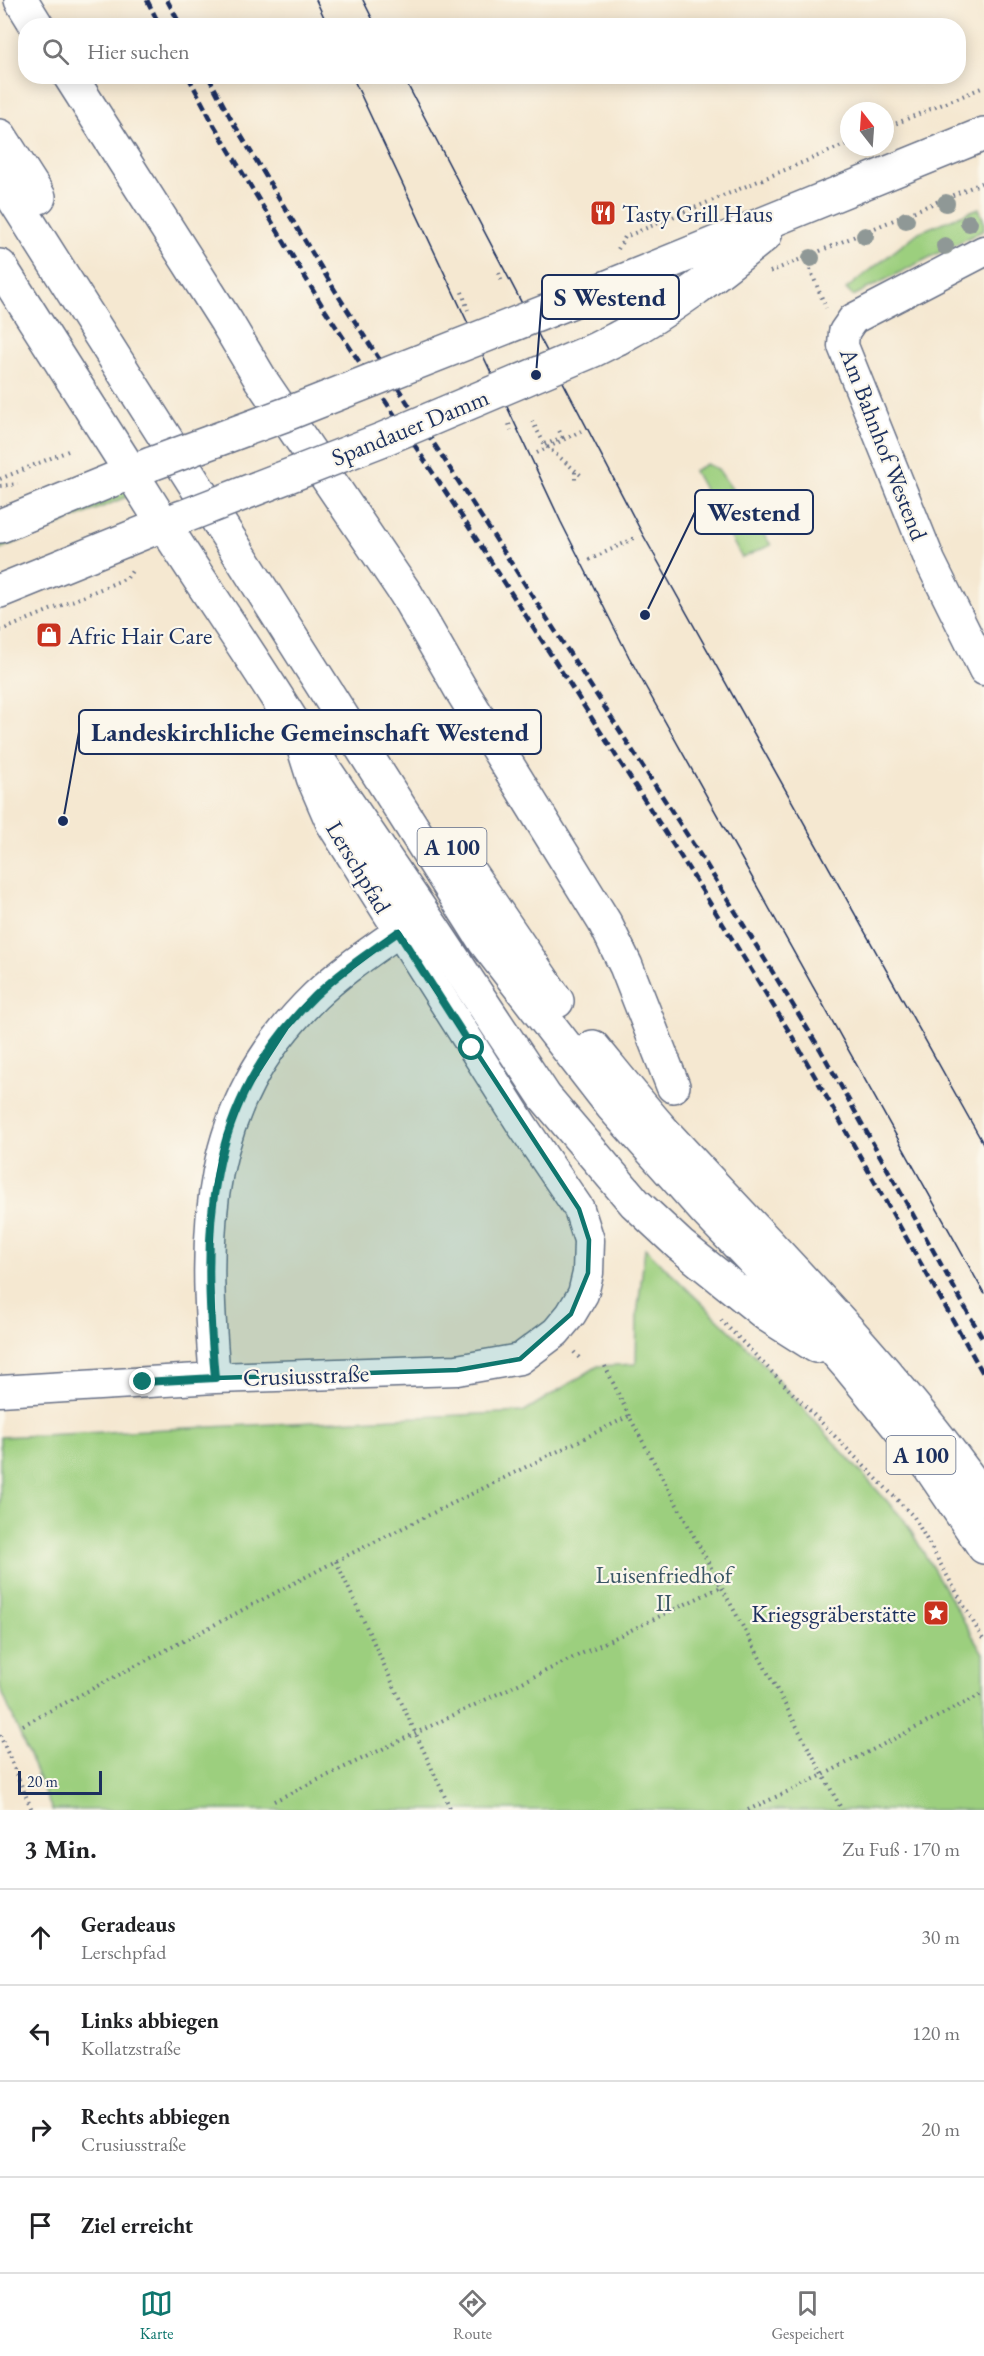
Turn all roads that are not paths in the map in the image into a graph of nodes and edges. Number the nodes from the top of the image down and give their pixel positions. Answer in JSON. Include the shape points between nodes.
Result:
{"nodes":[{"id":1,"x":21,"y":0,"type":"edge"},
{"id":2,"x":32,"y":18,"type":"edge"},
{"id":3,"x":75,"y":84,"type":"edge"},
{"id":4,"x":984,"y":135,"type":"edge"},
{"id":5,"x":0,"y":136,"type":"edge"},
{"id":6,"x":0,"y":177,"type":"edge"},
{"id":7,"x":793,"y":214,"type":"junction"},
{"id":8,"x":984,"y":252,"type":"edge"},
{"id":9,"x":0,"y":266,"type":"edge"},
{"id":10,"x":284,"y":415,"type":"junction"},
{"id":11,"x":318,"y":465,"type":"junction"},
{"id":12,"x":143,"y":467,"type":"junction"},
{"id":13,"x":175,"y":519,"type":"junction"},
{"id":14,"x":0,"y":526,"type":"edge"},
{"id":15,"x":0,"y":591,"type":"edge"},
{"id":16,"x":984,"y":670,"type":"edge"},
{"id":17,"x":295,"y":726,"type":"junction"},
{"id":18,"x":398,"y":932,"type":"junction"},
{"id":19,"x":673,"y":1086,"type":"dead end"},
{"id":20,"x":583,"y":1294,"type":"joint"},
{"id":21,"x":851,"y":1369,"type":"junction"},
{"id":22,"x":215,"y":1378,"type":"junction"},
{"id":23,"x":0,"y":1391,"type":"edge"},
{"id":24,"x":984,"y":1499,"type":"edge"},
{"id":25,"x":984,"y":1547,"type":"edge"}],
"edges":[{"from":1,"to":2,"type":"main road"},
{"from":3,"to":10,"type":"main road"},
{"from":4,"to":7,"type":"main road","name":"Spandauer Damm"},
{"from":5,"to":24,"type":"main road","number":"A 100","via":[[478,887],[571,1020],[662,1129],[854,1336],[957,1459]]},
{"from":6,"to":21,"type":"main road","number":"A 100","via":[[485,942],[612,1106]]},
{"from":7,"to":10,"type":"main road","name":"Spandauer Damm","bridge":true},
{"from":7,"to":11,"type":"main road","name":"Spandauer Damm","bridge":true,"via":[[694,291],[618,338]]},
{"from":8,"to":16,"type":"street","name":"Am Bahnhof Westend","via":[[853,319],[844,332],[843,346],[930,561]]},
{"from":9,"to":12,"type":"main road","name":"Lerschpfad"},
{"from":10,"to":11,"type":"main road"},
{"from":10,"to":12,"type":"main road","name":"Spandauer Damm","bridge":true},
{"from":11,"to":13,"type":"main road","name":"Spandauer Damm","bridge":true},
{"from":11,"to":19,"type":"main road","via":[[406,594],[605,923]]},
{"from":12,"to":13,"type":"main road","name":"Lerschpfad"},
{"from":12,"to":14,"type":"main road","name":"Spandauer Damm"},
{"from":13,"to":15,"type":"main road","name":"Spandauer Damm"},
{"from":13,"to":17,"type":"main road","name":"Lerschpfad"},
{"from":17,"to":18,"type":"street","name":"Lerschpfad","via":[[321,802]]},
{"from":17,"to":21,"type":"main road","via":[[545,1097],[635,1203],[734,1290]]},
{"from":18,"to":20,"type":"street","name":"Lerschpfad","via":[[579,1209],[589,1240]]},
{"from":18,"to":22,"type":"street","via":[[346,968],[287,1027],[247,1086],[226,1135],[210,1221]]},
{"from":20,"to":22,"type":"street","name":"Crusiusstraße","via":[[556,1332],[520,1359],[504,1363],[457,1370]]},
{"from":21,"to":25,"type":"main road","number":"A 100","via":[[923,1457]]},
{"from":22,"to":23,"type":"street","name":"Crusiusstraße"}]}
